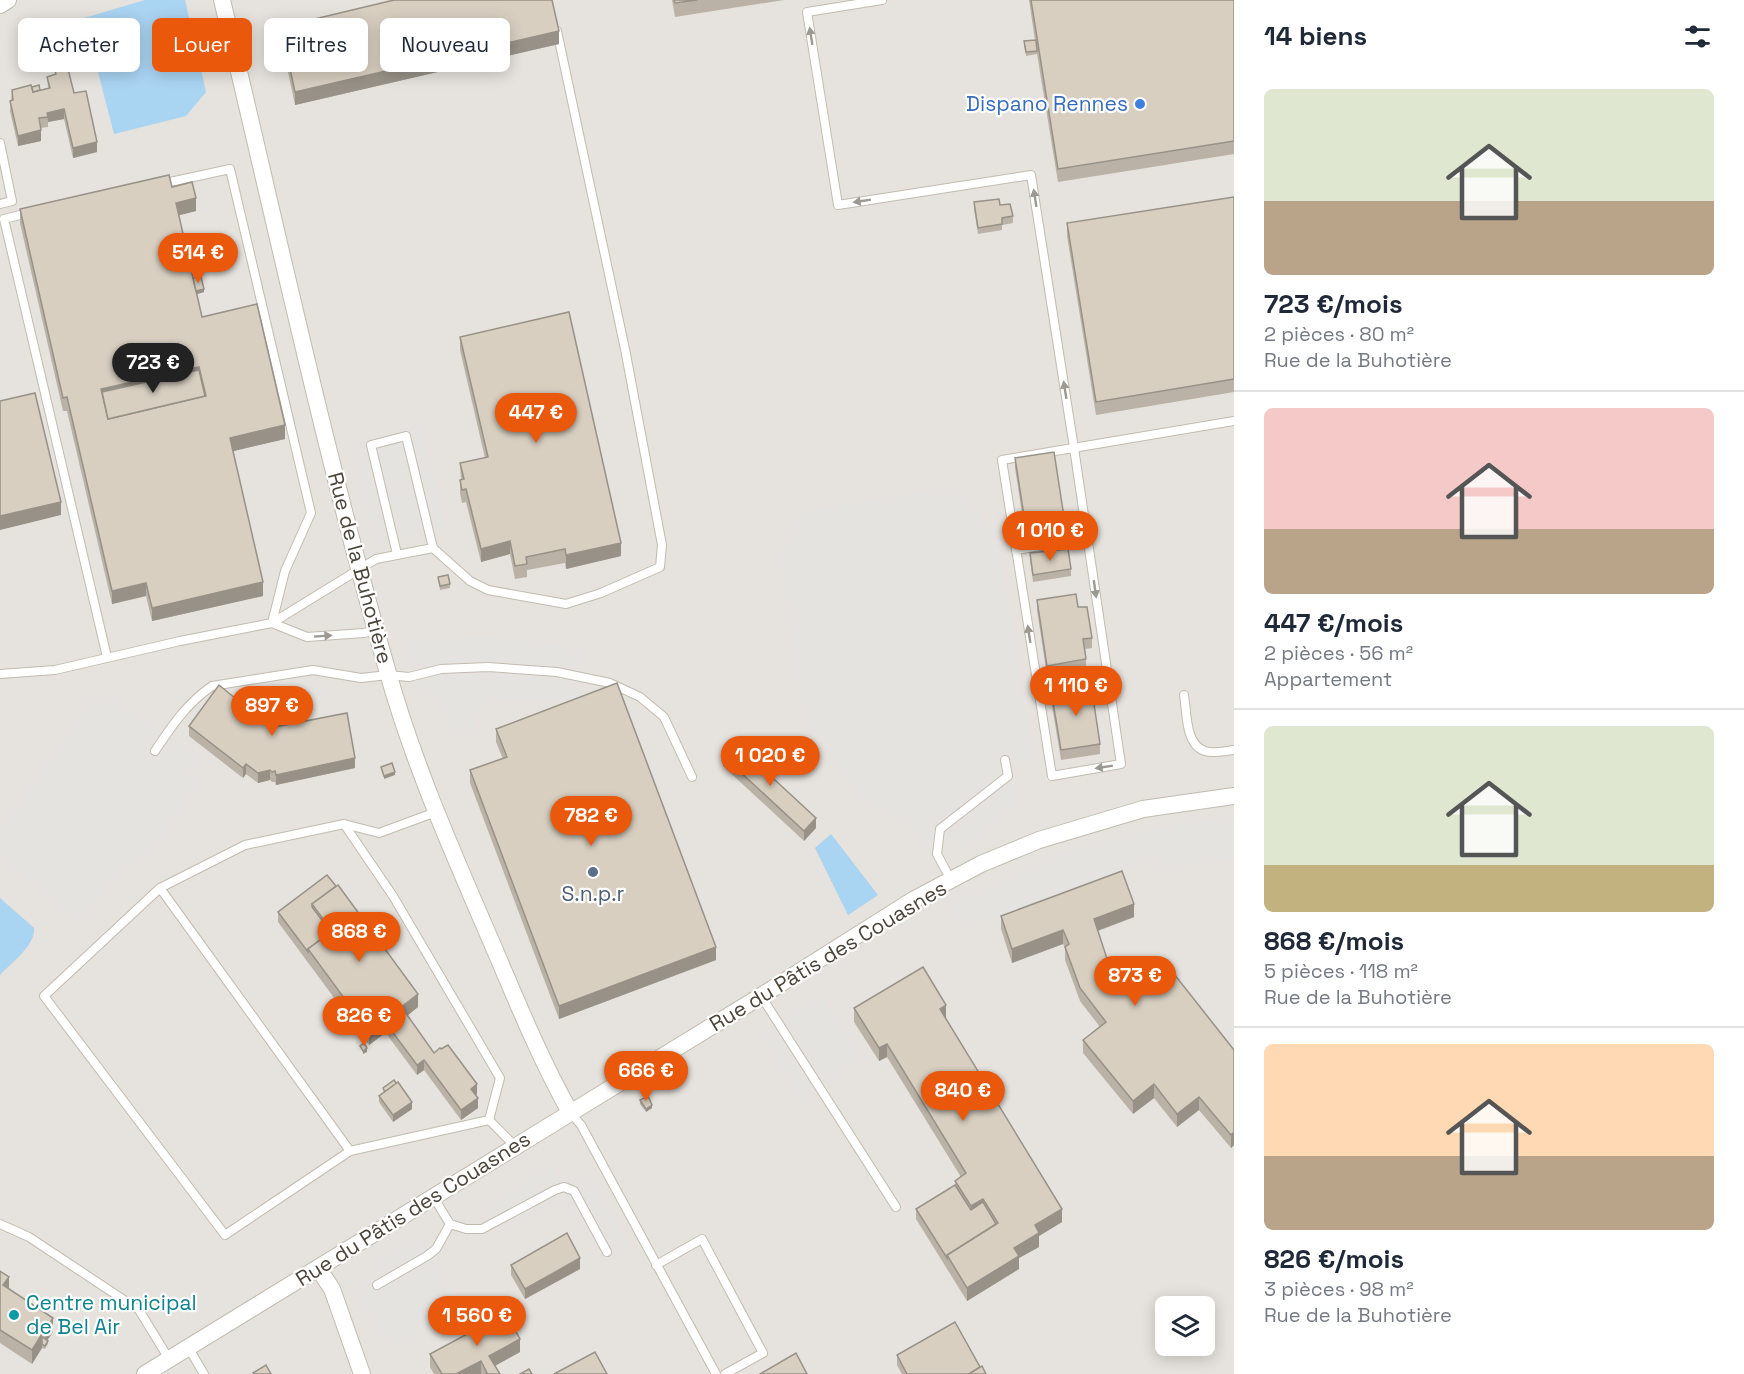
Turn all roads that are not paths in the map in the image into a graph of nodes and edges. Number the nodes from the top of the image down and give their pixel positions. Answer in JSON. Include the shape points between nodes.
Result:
{"nodes":[{"id":1,"x":8,"y":0,"type":"edge"},
{"id":2,"x":222,"y":0,"type":"edge"},
{"id":3,"x":882,"y":0,"type":"edge"},
{"id":4,"x":0,"y":5,"type":"edge"},
{"id":5,"x":556,"y":22,"type":"edge"},
{"id":6,"x":0,"y":143,"type":"edge"},
{"id":7,"x":151,"y":186,"type":"edge"},
{"id":8,"x":1,"y":204,"type":"edge"},
{"id":9,"x":38,"y":211,"type":"edge"},
{"id":10,"x":4,"y":219,"type":"junction"},
{"id":11,"x":1234,"y":421,"type":"edge"},
{"id":12,"x":1074,"y":448,"type":"junction"},
{"id":13,"x":1088,"y":538,"type":"junction"},
{"id":14,"x":433,"y":548,"type":"junction"},
{"id":15,"x":1016,"y":550,"type":"junction"},
{"id":16,"x":397,"y":554,"type":"junction"},
{"id":17,"x":359,"y":570,"type":"junction"},
{"id":18,"x":272,"y":623,"type":"junction"},
{"id":19,"x":377,"y":630,"type":"junction"},
{"id":20,"x":107,"y":657,"type":"junction"},
{"id":21,"x":0,"y":674,"type":"edge"},
{"id":22,"x":388,"y":675,"type":"junction"},
{"id":23,"x":1184,"y":694,"type":"dead end"},
{"id":24,"x":1234,"y":750,"type":"edge"},
{"id":25,"x":155,"y":751,"type":"dead end"},
{"id":26,"x":1005,"y":760,"type":"dead end"},
{"id":27,"x":692,"y":777,"type":"dead end"},
{"id":28,"x":1234,"y":796,"type":"edge"},
{"id":29,"x":436,"y":812,"type":"junction"},
{"id":30,"x":344,"y":824,"type":"junction"},
{"id":31,"x":951,"y":881,"type":"junction"},
{"id":32,"x":160,"y":888,"type":"junction"},
{"id":33,"x":761,"y":996,"type":"junction"},
{"id":34,"x":570,"y":1112,"type":"junction"},
{"id":35,"x":489,"y":1120,"type":"junction"},
{"id":36,"x":515,"y":1146,"type":"junction"},
{"id":37,"x":350,"y":1151,"type":"junction"},
{"id":38,"x":434,"y":1198,"type":"junction"},
{"id":39,"x":896,"y":1207,"type":"dead end"},
{"id":40,"x":0,"y":1224,"type":"edge"},
{"id":41,"x":450,"y":1224,"type":"junction"},
{"id":42,"x":607,"y":1252,"type":"dead end"},
{"id":43,"x":656,"y":1265,"type":"junction"},
{"id":44,"x":318,"y":1268,"type":"junction"},
{"id":45,"x":377,"y":1285,"type":"dead end"},
{"id":46,"x":188,"y":1347,"type":"junction"},
{"id":47,"x":169,"y":1359,"type":"junction"},
{"id":48,"x":145,"y":1374,"type":"edge"},
{"id":49,"x":204,"y":1374,"type":"edge"},
{"id":50,"x":363,"y":1374,"type":"edge"},
{"id":51,"x":716,"y":1374,"type":"edge"},
{"id":52,"x":725,"y":1374,"type":"edge"}],
"edges":[{"from":1,"to":4,"type":"street"},
{"from":2,"to":17,"type":"street","name":"Rue de la Buhotière"},
{"from":12,"to":3,"type":"lane","one_way":true,"via":[[1031,174],[837,205],[807,12]]},
{"from":5,"to":14,"type":"lane","via":[[625,349],[662,544],[660,567],[602,594],[566,604],[483,588]]},
{"from":6,"to":8,"type":"lane","via":[[12,201]]},
{"from":7,"to":18,"type":"lane","via":[[231,168],[312,513],[285,571]]},
{"from":8,"to":10,"type":"lane"},
{"from":9,"to":10,"type":"lane"},
{"from":10,"to":20,"type":"lane"},
{"from":11,"to":12,"type":"lane"},
{"from":12,"to":13,"type":"lane"},
{"from":12,"to":15,"type":"lane","via":[[1002,460]]},
{"from":13,"to":15,"type":"lane"},
{"from":13,"to":15,"type":"lane","one_way":true,"via":[[1121,764],[1052,776]]},
{"from":14,"to":16,"type":"lane"},
{"from":14,"to":16,"type":"lane","via":[[406,436],[371,445]]},
{"from":16,"to":17,"type":"lane","via":[[376,559]]},
{"from":17,"to":18,"type":"lane"},
{"from":17,"to":19,"type":"street","name":"Rue de la Buhotière"},
{"from":18,"to":19,"type":"lane","one_way":true,"via":[[307,637]]},
{"from":18,"to":20,"type":"lane"},
{"from":19,"to":22,"type":"street","name":"Rue de la Buhotière"},
{"from":20,"to":21,"type":"lane","via":[[55,670]]},
{"from":22,"to":25,"type":"lane","via":[[361,678],[313,670],[212,686],[179,715]]},
{"from":22,"to":27,"type":"lane","via":[[409,677],[441,669],[511,667],[610,683],[640,697],[664,717]]},
{"from":22,"to":29,"type":"street","name":"Rue de la Buhotière"},
{"from":23,"to":24,"type":"lane","via":[[1196,747],[1207,752]]},
{"from":26,"to":31,"type":"lane","via":[[1008,777],[940,829],[937,854]]},
{"from":28,"to":31,"type":"street","name":"Rue du Pâtis des Couasnes","via":[[1143,809],[1097,822],[1008,851]]},
{"from":29,"to":30,"type":"lane","via":[[379,833]]},
{"from":29,"to":34,"type":"street","name":"Rue de la Buhotière","via":[[546,1069]]},
{"from":30,"to":32,"type":"lane","via":[[245,845]]},
{"from":30,"to":35,"type":"lane","via":[[393,896],[500,1078]]},
{"from":31,"to":33,"type":"street","name":"Rue du Pâtis des Couasnes","via":[[913,900]]},
{"from":32,"to":37,"type":"lane"},
{"from":32,"to":37,"type":"lane","via":[[44,996],[225,1235]]},
{"from":33,"to":34,"type":"street","name":"Rue du Pâtis des Couasnes"},
{"from":33,"to":39,"type":"lane"},
{"from":34,"to":36,"type":"street","name":"Rue du Pâtis des Couasnes"},
{"from":34,"to":43,"type":"lane","via":[[581,1125]]},
{"from":35,"to":36,"type":"lane"},
{"from":35,"to":37,"type":"lane"},
{"from":36,"to":38,"type":"street","name":"Rue du Pâtis des Couasnes"},
{"from":38,"to":41,"type":"lane"},
{"from":38,"to":44,"type":"street","name":"Rue du Pâtis des Couasnes"},
{"from":40,"to":47,"type":"lane","via":[[29,1237],[139,1310]]},
{"from":41,"to":42,"type":"lane","via":[[482,1229],[564,1187],[574,1191]]},
{"from":41,"to":45,"type":"lane","via":[[436,1249]]},
{"from":43,"to":51,"type":"lane"},
{"from":43,"to":52,"type":"lane","via":[[702,1239],[764,1353]]},
{"from":44,"to":46,"type":"street","name":"Rue du Pâtis des Couasnes"},
{"from":44,"to":50,"type":"street","via":[[332,1289]]},
{"from":46,"to":47,"type":"street","name":"Rue du Pâtis des Couasnes"},
{"from":46,"to":49,"type":"lane"},
{"from":47,"to":48,"type":"street","name":"Rue du Pâtis des Couasnes"}]}
